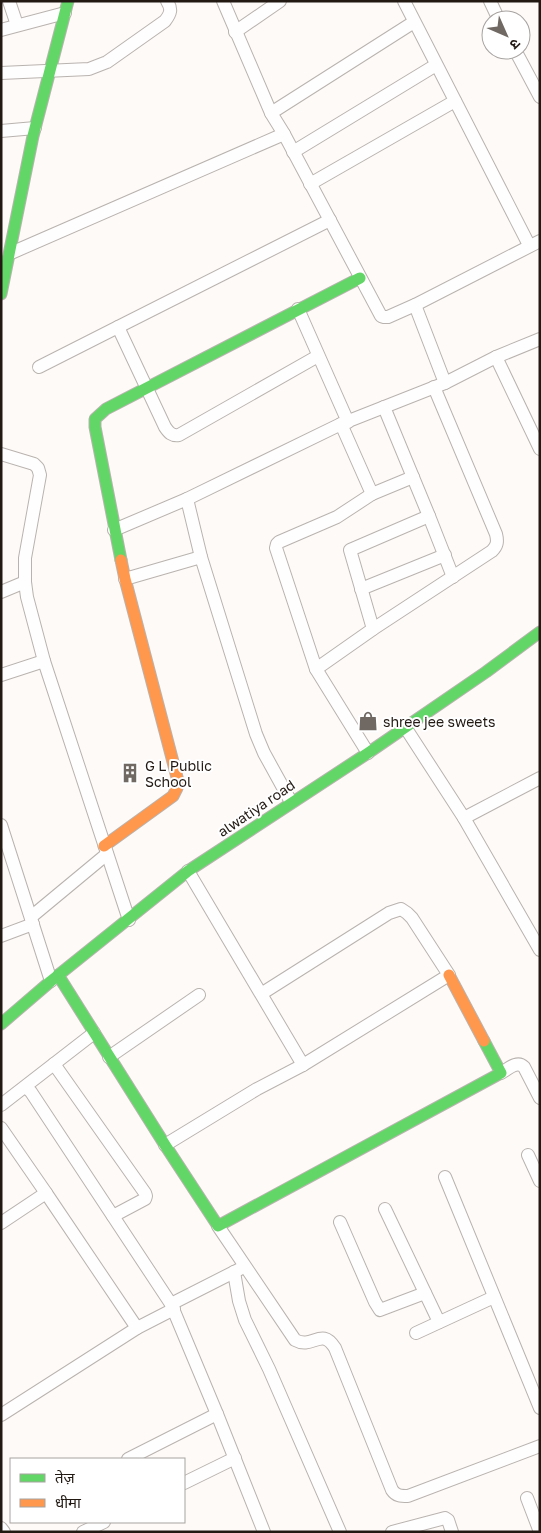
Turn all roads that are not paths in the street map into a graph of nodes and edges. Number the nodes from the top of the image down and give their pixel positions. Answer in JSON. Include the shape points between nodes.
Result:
{"nodes":[{"id":1,"x":9,"y":1,"type":"edge"},
{"id":2,"x":167,"y":1,"type":"edge"},
{"id":3,"x":223,"y":1,"type":"edge"},
{"id":4,"x":280,"y":1,"type":"edge"},
{"id":5,"x":404,"y":1,"type":"edge"},
{"id":6,"x":66,"y":7,"type":"edge"},
{"id":7,"x":414,"y":22,"type":"junction"},
{"id":8,"x":17,"y":25,"type":"junction"},
{"id":9,"x":1,"y":30,"type":"edge"},
{"id":10,"x":235,"y":32,"type":"junction"},
{"id":11,"x":520,"y":60,"type":"edge"},
{"id":12,"x":436,"y":65,"type":"junction"},
{"id":13,"x":48,"y":70,"type":"junction"},
{"id":14,"x":1,"y":73,"type":"edge"},
{"id":15,"x":540,"y":97,"type":"edge"},
{"id":16,"x":455,"y":101,"type":"junction"},
{"id":17,"x":271,"y":113,"type":"junction"},
{"id":18,"x":35,"y":128,"type":"junction"},
{"id":19,"x":1,"y":130,"type":"edge"},
{"id":20,"x":284,"y":134,"type":"junction"},
{"id":21,"x":293,"y":152,"type":"junction"},
{"id":22,"x":310,"y":184,"type":"junction"},
{"id":23,"x":330,"y":220,"type":"junction"},
{"id":24,"x":534,"y":243,"type":"edge"},
{"id":25,"x":11,"y":253,"type":"junction"},
{"id":26,"x":360,"y":278,"type":"junction"},
{"id":27,"x":1,"y":294,"type":"edge"},
{"id":28,"x":415,"y":305,"type":"junction"},
{"id":29,"x":298,"y":310,"type":"junction"},
{"id":30,"x":118,"y":327,"type":"junction"},
{"id":31,"x":540,"y":339,"type":"edge"},
{"id":32,"x":318,"y":356,"type":"junction"},
{"id":33,"x":496,"y":358,"type":"junction"},
{"id":34,"x":39,"y":367,"type":"dead end"},
{"id":35,"x":439,"y":385,"type":"junction"},
{"id":36,"x":147,"y":388,"type":"junction"},
{"id":37,"x":384,"y":407,"type":"junction"},
{"id":38,"x":345,"y":423,"type":"junction"},
{"id":39,"x":540,"y":448,"type":"edge"},
{"id":40,"x":1,"y":454,"type":"edge"},
{"id":41,"x":413,"y":477,"type":"junction"},
{"id":42,"x":372,"y":494,"type":"junction"},
{"id":43,"x":187,"y":499,"type":"junction"},
{"id":44,"x":429,"y":516,"type":"junction"},
{"id":45,"x":114,"y":530,"type":"junction"},
{"id":46,"x":445,"y":555,"type":"junction"},
{"id":47,"x":201,"y":557,"type":"junction"},
{"id":48,"x":453,"y":577,"type":"junction"},
{"id":49,"x":124,"y":579,"type":"junction"},
{"id":50,"x":25,"y":582,"type":"junction"},
{"id":51,"x":361,"y":589,"type":"junction"},
{"id":52,"x":1,"y":592,"type":"edge"},
{"id":53,"x":373,"y":629,"type":"junction"},
{"id":54,"x":540,"y":632,"type":"edge"},
{"id":55,"x":44,"y":661,"type":"junction"},
{"id":56,"x":316,"y":669,"type":"junction"},
{"id":57,"x":1,"y":676,"type":"edge"},
{"id":58,"x":405,"y":727,"type":"junction"},
{"id":59,"x":368,"y":753,"type":"junction"},
{"id":60,"x":540,"y":778,"type":"edge"},
{"id":61,"x":291,"y":802,"type":"junction"},
{"id":62,"x":464,"y":818,"type":"junction"},
{"id":63,"x":1,"y":825,"type":"edge"},
{"id":64,"x":106,"y":850,"type":"junction"},
{"id":65,"x":6,"y":857,"type":"edge"},
{"id":66,"x":188,"y":872,"type":"junction"},
{"id":67,"x":32,"y":920,"type":"junction"},
{"id":68,"x":129,"y":920,"type":"junction"},
{"id":69,"x":1,"y":936,"type":"edge"},
{"id":70,"x":540,"y":950,"type":"edge"},
{"id":71,"x":449,"y":975,"type":"junction"},
{"id":72,"x":54,"y":978,"type":"junction"},
{"id":73,"x":261,"y":994,"type":"junction"},
{"id":74,"x":198,"y":995,"type":"dead end"},
{"id":75,"x":1,"y":1024,"type":"edge"},
{"id":76,"x":94,"y":1033,"type":"junction"},
{"id":77,"x":109,"y":1057,"type":"junction"},
{"id":78,"x":54,"y":1064,"type":"junction"},
{"id":79,"x":302,"y":1064,"type":"junction"},
{"id":80,"x":501,"y":1073,"type":"junction"},
{"id":81,"x":26,"y":1086,"type":"junction"},
{"id":82,"x":540,"y":1098,"type":"edge"},
{"id":83,"x":1,"y":1106,"type":"edge"},
{"id":84,"x":1,"y":1128,"type":"edge"},
{"id":85,"x":165,"y":1145,"type":"junction"},
{"id":86,"x":528,"y":1155,"type":"dead end"},
{"id":87,"x":445,"y":1177,"type":"dead end"},
{"id":88,"x":540,"y":1181,"type":"edge"},
{"id":89,"x":46,"y":1194,"type":"junction"},
{"id":90,"x":385,"y":1209,"type":"dead end"},
{"id":91,"x":113,"y":1216,"type":"junction"},
{"id":92,"x":340,"y":1222,"type":"dead end"},
{"id":93,"x":1,"y":1223,"type":"edge"},
{"id":94,"x":218,"y":1226,"type":"junction"},
{"id":95,"x":239,"y":1269,"type":"junction"},
{"id":96,"x":425,"y":1293,"type":"junction"},
{"id":97,"x":494,"y":1298,"type":"junction"},
{"id":98,"x":173,"y":1306,"type":"junction"},
{"id":99,"x":439,"y":1322,"type":"junction"},
{"id":100,"x":137,"y":1328,"type":"junction"},
{"id":101,"x":416,"y":1333,"type":"dead end"},
{"id":102,"x":540,"y":1408,"type":"edge"},
{"id":103,"x":218,"y":1414,"type":"junction"},
{"id":104,"x":1,"y":1415,"type":"edge"},
{"id":105,"x":540,"y":1446,"type":"edge"},
{"id":106,"x":130,"y":1458,"type":"edge"},
{"id":107,"x":235,"y":1458,"type":"junction"},
{"id":108,"x":185,"y":1483,"type":"edge"},
{"id":109,"x":527,"y":1498,"type":"dead end"},
{"id":110,"x":102,"y":1523,"type":"edge"},
{"id":111,"x":1,"y":1528,"type":"edge"},
{"id":112,"x":4,"y":1532,"type":"edge"},
{"id":113,"x":83,"y":1532,"type":"edge"},
{"id":114,"x":264,"y":1532,"type":"edge"},
{"id":115,"x":340,"y":1532,"type":"edge"},
{"id":116,"x":392,"y":1532,"type":"edge"},
{"id":117,"x":452,"y":1532,"type":"edge"},
{"id":118,"x":540,"y":1532,"type":"edge"}],
"edges":[{"from":1,"to":8,"type":"street"},
{"from":2,"to":13,"type":"street","via":[[171,10],[165,21],[107,62],[89,69]]},
{"from":3,"to":10,"type":"street"},
{"from":4,"to":10,"type":"street"},
{"from":5,"to":7,"type":"street"},
{"from":6,"to":8,"type":"street"},
{"from":6,"to":13,"type":"street"},
{"from":7,"to":12,"type":"street"},
{"from":7,"to":17,"type":"street"},
{"from":8,"to":9,"type":"street"},
{"from":10,"to":17,"type":"street"},
{"from":11,"to":15,"type":"street"},
{"from":12,"to":16,"type":"street"},
{"from":12,"to":21,"type":"street"},
{"from":13,"to":14,"type":"street"},
{"from":13,"to":18,"type":"street"},
{"from":16,"to":22,"type":"street"},
{"from":16,"to":24,"type":"street"},
{"from":17,"to":20,"type":"street"},
{"from":18,"to":19,"type":"street"},
{"from":18,"to":25,"type":"street"},
{"from":20,"to":21,"type":"street"},
{"from":20,"to":25,"type":"street"},
{"from":21,"to":22,"type":"street"},
{"from":22,"to":23,"type":"street"},
{"from":23,"to":26,"type":"street"},
{"from":23,"to":30,"type":"street"},
{"from":24,"to":28,"type":"street"},
{"from":25,"to":27,"type":"street"},
{"from":26,"to":28,"type":"street","via":[[384,317]]},
{"from":26,"to":29,"type":"street"},
{"from":28,"to":35,"type":"street"},
{"from":29,"to":32,"type":"street"},
{"from":29,"to":36,"type":"street"},
{"from":30,"to":34,"type":"street"},
{"from":30,"to":36,"type":"street"},
{"from":31,"to":33,"type":"street"},
{"from":32,"to":36,"type":"street","via":[[179,435],[168,433]]},
{"from":32,"to":38,"type":"street"},
{"from":33,"to":35,"type":"street"},
{"from":33,"to":39,"type":"street"},
{"from":35,"to":37,"type":"street"},
{"from":35,"to":48,"type":"street","via":[[498,541],[492,551]]},
{"from":36,"to":45,"type":"street","via":[[106,409],[95,419]]},
{"from":37,"to":38,"type":"street"},
{"from":37,"to":41,"type":"street"},
{"from":38,"to":42,"type":"street"},
{"from":38,"to":43,"type":"street"},
{"from":40,"to":50,"type":"street","via":[[34,464],[40,475],[25,558]]},
{"from":41,"to":42,"type":"street"},
{"from":41,"to":44,"type":"street"},
{"from":42,"to":56,"type":"street","via":[[337,517],[277,544]]},
{"from":43,"to":45,"type":"street"},
{"from":43,"to":47,"type":"street"},
{"from":44,"to":46,"type":"street"},
{"from":44,"to":51,"type":"street","via":[[350,550]]},
{"from":45,"to":49,"type":"street"},
{"from":46,"to":48,"type":"street"},
{"from":46,"to":51,"type":"street"},
{"from":47,"to":49,"type":"street"},
{"from":47,"to":61,"type":"street","via":[[256,734]]},
{"from":48,"to":53,"type":"street"},
{"from":49,"to":64,"type":"street","via":[[178,781],[173,796]]},
{"from":50,"to":52,"type":"street"},
{"from":50,"to":55,"type":"street"},
{"from":51,"to":53,"type":"street"},
{"from":53,"to":56,"type":"street"},
{"from":54,"to":58,"type":"street","name":"alwatiya road"},
{"from":55,"to":57,"type":"street"},
{"from":55,"to":64,"type":"street"},
{"from":56,"to":59,"type":"street"},
{"from":58,"to":59,"type":"street","name":"alwatiya road"},
{"from":58,"to":62,"type":"street"},
{"from":59,"to":61,"type":"street","name":"alwatiya road"},
{"from":60,"to":62,"type":"street"},
{"from":61,"to":66,"type":"street","name":"alwatiya road"},
{"from":62,"to":70,"type":"street"},
{"from":63,"to":65,"type":"street"},
{"from":64,"to":67,"type":"street"},
{"from":64,"to":68,"type":"street"},
{"from":65,"to":67,"type":"street"},
{"from":66,"to":68,"type":"street","name":"alwatiya road"},
{"from":66,"to":73,"type":"street"},
{"from":67,"to":69,"type":"street"},
{"from":67,"to":72,"type":"street"},
{"from":68,"to":72,"type":"street","name":"alwatiya road"},
{"from":71,"to":73,"type":"street","via":[[412,918],[401,909]]},
{"from":71,"to":79,"type":"street"},
{"from":71,"to":80,"type":"street"},
{"from":72,"to":75,"type":"street","name":"alwatiya road"},
{"from":72,"to":76,"type":"street"},
{"from":73,"to":79,"type":"street"},
{"from":74,"to":77,"type":"street"},
{"from":76,"to":77,"type":"street"},
{"from":76,"to":78,"type":"street"},
{"from":77,"to":85,"type":"street"},
{"from":78,"to":81,"type":"street"},
{"from":78,"to":91,"type":"street","via":[[145,1193],[145,1199]]},
{"from":79,"to":85,"type":"street"},
{"from":80,"to":82,"type":"street","via":[[521,1064]]},
{"from":80,"to":94,"type":"street"},
{"from":81,"to":83,"type":"street"},
{"from":81,"to":91,"type":"street"},
{"from":84,"to":89,"type":"street"},
{"from":85,"to":94,"type":"street"},
{"from":86,"to":88,"type":"street"},
{"from":87,"to":97,"type":"street"},
{"from":89,"to":93,"type":"street"},
{"from":89,"to":100,"type":"street"},
{"from":90,"to":96,"type":"street"},
{"from":91,"to":98,"type":"street"},
{"from":92,"to":96,"type":"street","via":[[380,1310]]},
{"from":94,"to":95,"type":"street"},
{"from":95,"to":98,"type":"street"},
{"from":95,"to":105,"type":"street","via":[[295,1340],[308,1343],[326,1338],[331,1342],[395,1494],[408,1496]]},
{"from":95,"to":115,"type":"street","via":[[239,1301],[245,1320]]},
{"from":96,"to":99,"type":"street"},
{"from":97,"to":99,"type":"street"},
{"from":97,"to":102,"type":"street"},
{"from":98,"to":100,"type":"street"},
{"from":98,"to":103,"type":"street"},
{"from":99,"to":101,"type":"street"},
{"from":100,"to":104,"type":"street"},
{"from":103,"to":106,"type":"street"},
{"from":103,"to":107,"type":"street"},
{"from":107,"to":108,"type":"street"},
{"from":107,"to":114,"type":"street"},
{"from":109,"to":118,"type":"street"},
{"from":110,"to":113,"type":"street"},
{"from":111,"to":112,"type":"street"},
{"from":116,"to":117,"type":"street","via":[[445,1518]]}]}
